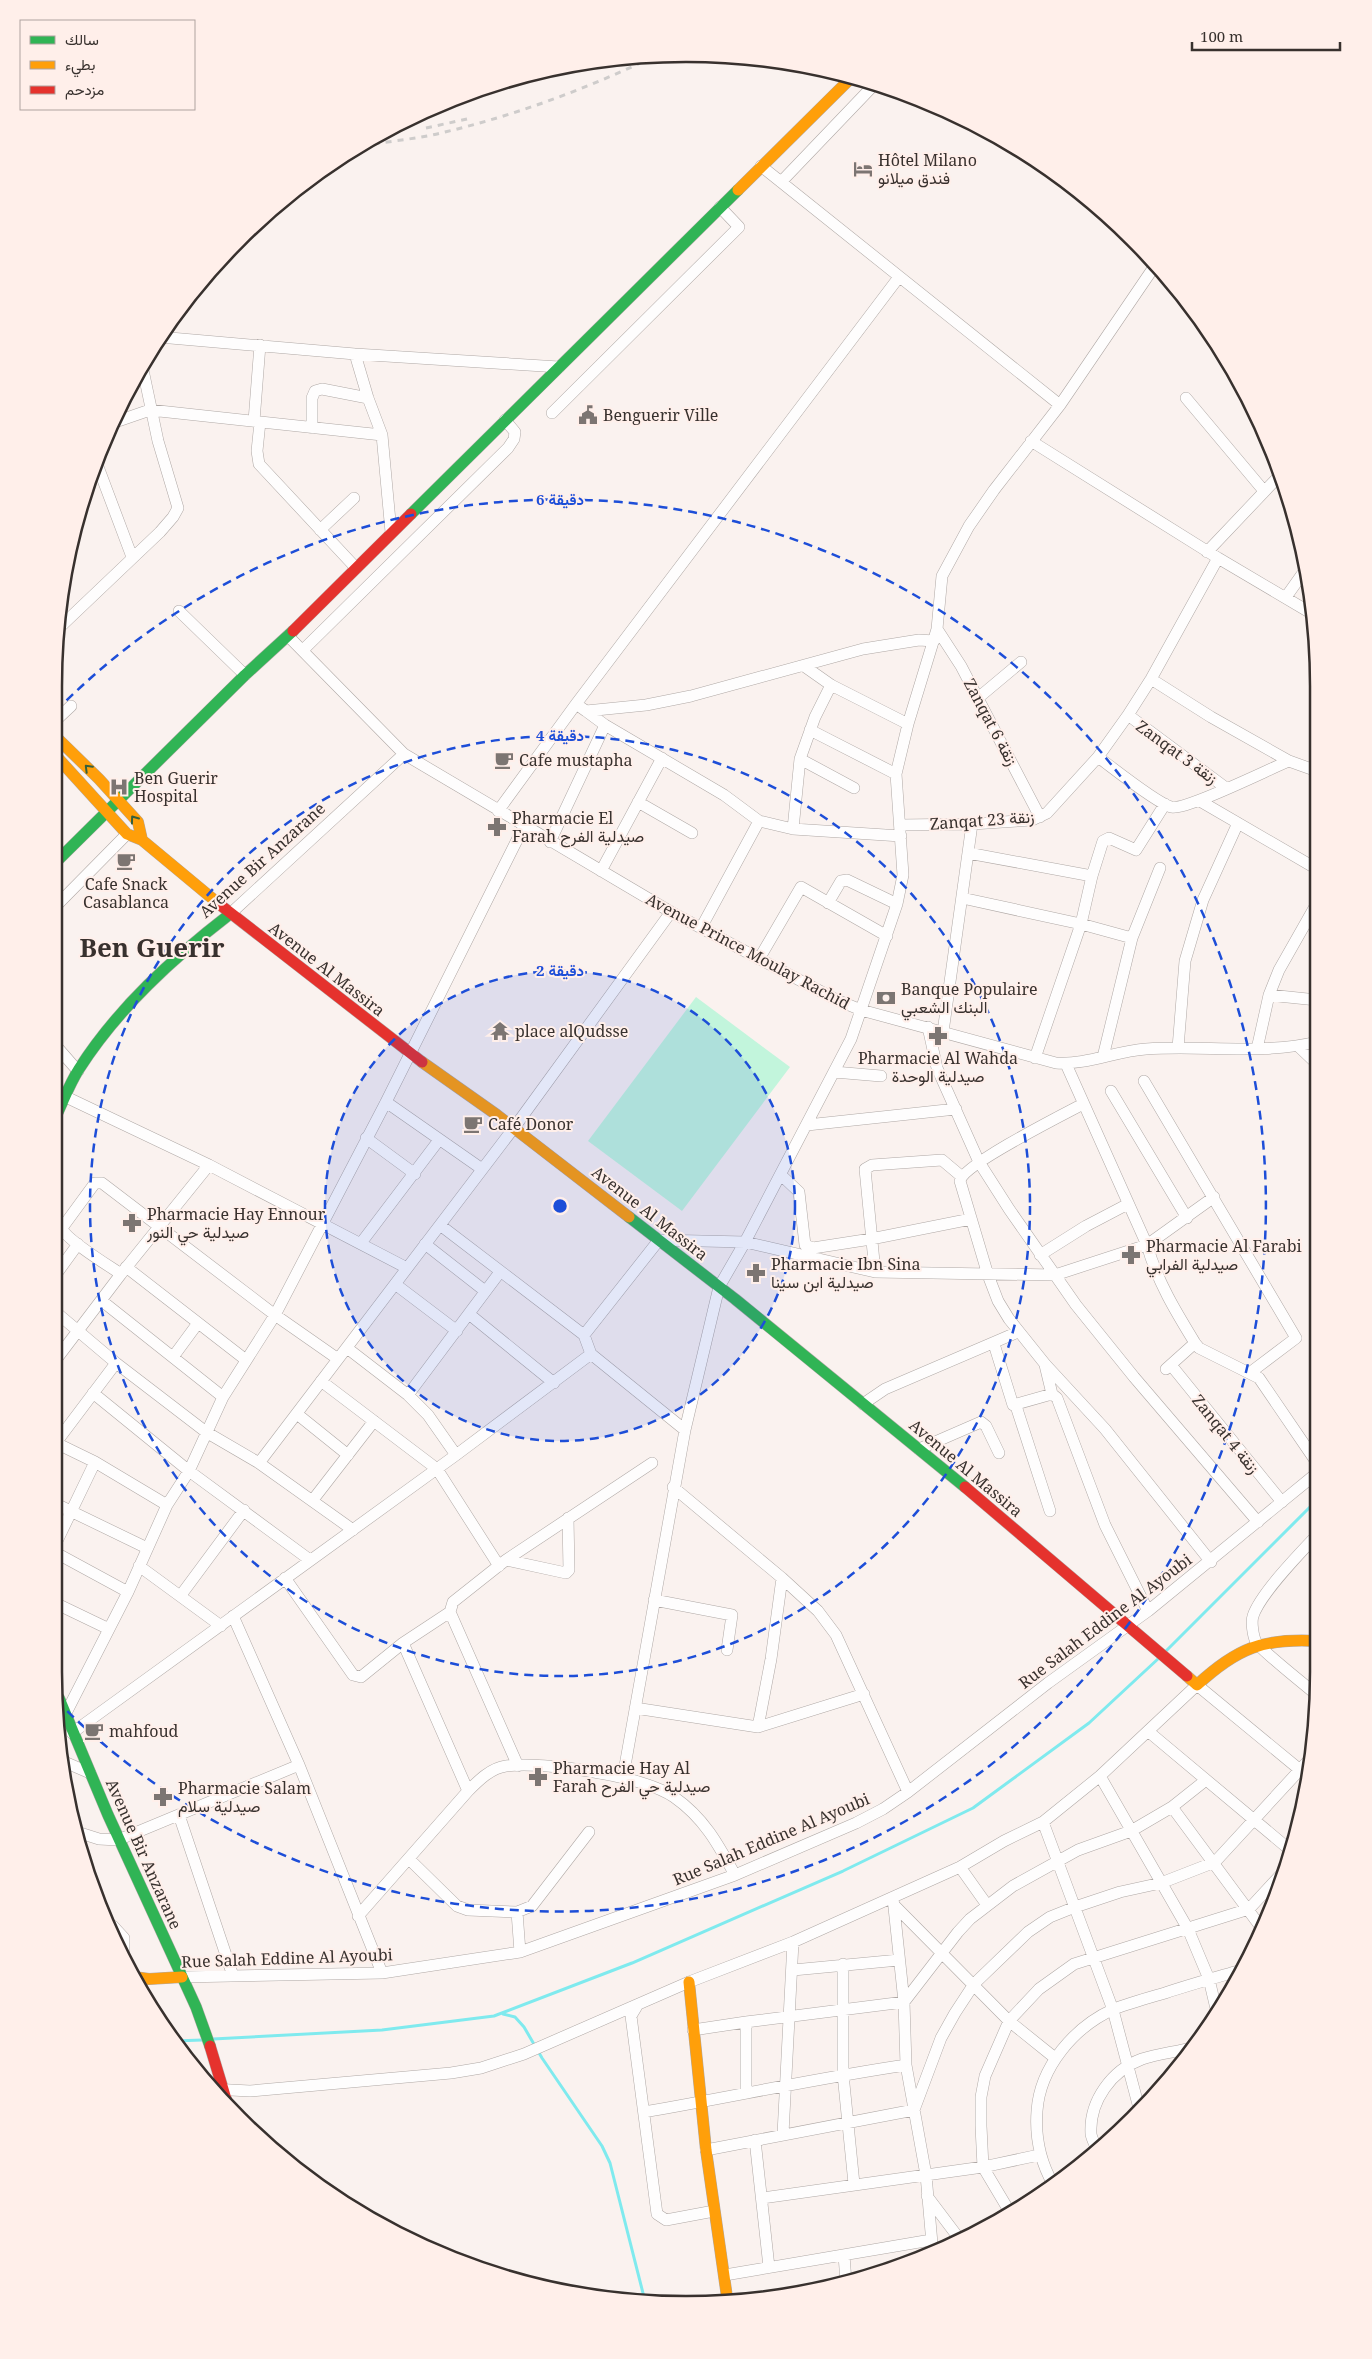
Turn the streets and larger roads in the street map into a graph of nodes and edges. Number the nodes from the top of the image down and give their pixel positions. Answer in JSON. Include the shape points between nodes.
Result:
{"nodes":[{"id":1,"x":845,"y":84,"type":"edge"},
{"id":2,"x":868,"y":91,"type":"edge"},
{"id":3,"x":761,"y":166,"type":"junction"},
{"id":4,"x":780,"y":182,"type":"junction"},
{"id":5,"x":720,"y":207,"type":"junction"},
{"id":6,"x":1151,"y":271,"type":"edge"},
{"id":7,"x":899,"y":277,"type":"junction"},
{"id":8,"x":169,"y":338,"type":"edge"},
{"id":9,"x":260,"y":346,"type":"junction"},
{"id":10,"x":355,"y":354,"type":"junction"},
{"id":11,"x":559,"y":367,"type":"junction"},
{"id":12,"x":144,"y":377,"type":"edge"},
{"id":13,"x":368,"y":398,"type":"junction"},
{"id":14,"x":1186,"y":398,"type":"dead end"},
{"id":15,"x":1060,"y":406,"type":"junction"},
{"id":16,"x":150,"y":410,"type":"junction"},
{"id":17,"x":552,"y":413,"type":"dead end"},
{"id":18,"x":123,"y":418,"type":"edge"},
{"id":19,"x":505,"y":420,"type":"junction"},
{"id":20,"x":257,"y":421,"type":"junction"},
{"id":21,"x":312,"y":428,"type":"junction"},
{"id":22,"x":382,"y":435,"type":"junction"},
{"id":23,"x":1030,"y":441,"type":"junction"},
{"id":24,"x":100,"y":475,"type":"edge"},
{"id":25,"x":1274,"y":481,"type":"edge"},
{"id":26,"x":1264,"y":491,"type":"junction"},
{"id":27,"x":354,"y":498,"type":"dead end"},
{"id":28,"x":320,"y":530,"type":"junction"},
{"id":29,"x":391,"y":532,"type":"junction"},
{"id":30,"x":1207,"y":552,"type":"junction"},
{"id":31,"x":132,"y":558,"type":"junction"},
{"id":32,"x":1218,"y":558,"type":"junction"},
{"id":33,"x":356,"y":568,"type":"junction"},
{"id":34,"x":1300,"y":577,"type":"edge"},
{"id":35,"x":1286,"y":597,"type":"junction"},
{"id":36,"x":1304,"y":609,"type":"edge"},
{"id":37,"x":179,"y":611,"type":"dead end"},
{"id":38,"x":66,"y":622,"type":"edge"},
{"id":39,"x":937,"y":629,"type":"junction"},
{"id":40,"x":288,"y":636,"type":"junction"},
{"id":41,"x":934,"y":641,"type":"junction"},
{"id":42,"x":303,"y":650,"type":"junction"},
{"id":43,"x":1021,"y":662,"type":"dead end"},
{"id":44,"x":804,"y":666,"type":"junction"},
{"id":45,"x":244,"y":675,"type":"junction"},
{"id":46,"x":1151,"y":679,"type":"junction"},
{"id":47,"x":831,"y":685,"type":"junction"},
{"id":48,"x":978,"y":698,"type":"junction"},
{"id":49,"x":576,"y":704,"type":"junction"},
{"id":50,"x":71,"y":706,"type":"dead end"},
{"id":51,"x":586,"y":711,"type":"junction"},
{"id":52,"x":62,"y":715,"type":"edge"},
{"id":53,"x":1128,"y":715,"type":"junction"},
{"id":54,"x":908,"y":724,"type":"junction"},
{"id":55,"x":605,"y":725,"type":"junction"},
{"id":56,"x":810,"y":730,"type":"junction"},
{"id":57,"x":62,"y":742,"type":"edge"},
{"id":58,"x":404,"y":754,"type":"junction"},
{"id":59,"x":1098,"y":757,"type":"junction"},
{"id":60,"x":662,"y":758,"type":"junction"},
{"id":61,"x":800,"y":758,"type":"junction"},
{"id":62,"x":1289,"y":761,"type":"junction"},
{"id":63,"x":62,"y":762,"type":"edge"},
{"id":64,"x":1310,"y":768,"type":"edge"},
{"id":65,"x":896,"y":774,"type":"junction"},
{"id":66,"x":854,"y":788,"type":"dead end"},
{"id":67,"x":1226,"y":788,"type":"junction"},
{"id":68,"x":119,"y":800,"type":"junction"},
{"id":69,"x":1200,"y":801,"type":"junction"},
{"id":70,"x":638,"y":802,"type":"junction"},
{"id":71,"x":1164,"y":804,"type":"junction"},
{"id":72,"x":498,"y":811,"type":"junction"},
{"id":73,"x":108,"y":812,"type":"junction"},
{"id":74,"x":1040,"y":817,"type":"junction"},
{"id":75,"x":759,"y":821,"type":"junction"},
{"id":76,"x":1238,"y":823,"type":"junction"},
{"id":77,"x":972,"y":824,"type":"junction"},
{"id":78,"x":524,"y":826,"type":"junction"},
{"id":79,"x":793,"y":829,"type":"junction"},
{"id":80,"x":900,"y":830,"type":"junction"},
{"id":81,"x":692,"y":832,"type":"dead end"},
{"id":82,"x":128,"y":834,"type":"junction"},
{"id":83,"x":142,"y":840,"type":"junction"},
{"id":84,"x":550,"y":842,"type":"junction"},
{"id":85,"x":62,"y":850,"type":"edge"},
{"id":86,"x":968,"y":853,"type":"junction"},
{"id":87,"x":1310,"y":864,"type":"edge"},
{"id":88,"x":1160,"y":868,"type":"dead end"},
{"id":89,"x":601,"y":871,"type":"junction"},
{"id":90,"x":1092,"y":876,"type":"junction"},
{"id":91,"x":962,"y":898,"type":"junction"},
{"id":92,"x":62,"y":900,"type":"edge"},
{"id":93,"x":828,"y":903,"type":"junction"},
{"id":94,"x":897,"y":904,"type":"junction"},
{"id":95,"x":671,"y":912,"type":"junction"},
{"id":96,"x":230,"y":914,"type":"junction"},
{"id":97,"x":1310,"y":915,"type":"edge"},
{"id":98,"x":1082,"y":924,"type":"junction"},
{"id":99,"x":701,"y":928,"type":"junction"},
{"id":100,"x":887,"y":936,"type":"junction"},
{"id":101,"x":1132,"y":938,"type":"junction"},
{"id":102,"x":759,"y":959,"type":"junction"},
{"id":103,"x":1269,"y":995,"type":"junction"},
{"id":104,"x":1310,"y":999,"type":"edge"},
{"id":105,"x":861,"y":1010,"type":"junction"},
{"id":106,"x":928,"y":1027,"type":"junction"},
{"id":107,"x":943,"y":1032,"type":"junction"},
{"id":108,"x":1310,"y":1043,"type":"edge"},
{"id":109,"x":1298,"y":1046,"type":"junction"},
{"id":110,"x":1178,"y":1048,"type":"junction"},
{"id":111,"x":1257,"y":1049,"type":"junction"},
{"id":112,"x":62,"y":1053,"type":"edge"},
{"id":113,"x":410,"y":1053,"type":"junction"},
{"id":114,"x":1103,"y":1057,"type":"junction"},
{"id":115,"x":1310,"y":1057,"type":"edge"},
{"id":116,"x":1035,"y":1058,"type":"junction"},
{"id":117,"x":1066,"y":1064,"type":"junction"},
{"id":118,"x":78,"y":1071,"type":"junction"},
{"id":119,"x":834,"y":1072,"type":"junction"},
{"id":120,"x":881,"y":1076,"type":"dead end"},
{"id":121,"x":1144,"y":1081,"type":"dead end"},
{"id":122,"x":1111,"y":1091,"type":"dead end"},
{"id":123,"x":66,"y":1097,"type":"junction"},
{"id":124,"x":386,"y":1102,"type":"junction"},
{"id":125,"x":1083,"y":1104,"type":"junction"},
{"id":126,"x":62,"y":1105,"type":"edge"},
{"id":127,"x":956,"y":1108,"type":"junction"},
{"id":128,"x":807,"y":1125,"type":"junction"},
{"id":129,"x":513,"y":1128,"type":"junction"},
{"id":130,"x":366,"y":1138,"type":"junction"},
{"id":131,"x":439,"y":1140,"type":"junction"},
{"id":132,"x":979,"y":1162,"type":"junction"},
{"id":133,"x":210,"y":1165,"type":"junction"},
{"id":134,"x":482,"y":1169,"type":"junction"},
{"id":135,"x":415,"y":1174,"type":"junction"},
{"id":136,"x":781,"y":1175,"type":"junction"},
{"id":137,"x":961,"y":1176,"type":"junction"},
{"id":138,"x":1214,"y":1197,"type":"junction"},
{"id":139,"x":1128,"y":1204,"type":"junction"},
{"id":140,"x":1187,"y":1218,"type":"junction"},
{"id":141,"x":971,"y":1219,"type":"junction"},
{"id":142,"x":322,"y":1222,"type":"junction"},
{"id":143,"x":160,"y":1225,"type":"junction"},
{"id":144,"x":440,"y":1225,"type":"junction"},
{"id":145,"x":872,"y":1239,"type":"junction"},
{"id":146,"x":659,"y":1240,"type":"junction"},
{"id":147,"x":746,"y":1242,"type":"junction"},
{"id":148,"x":362,"y":1243,"type":"junction"},
{"id":149,"x":78,"y":1244,"type":"junction"},
{"id":150,"x":425,"y":1244,"type":"junction"},
{"id":151,"x":1147,"y":1245,"type":"junction"},
{"id":152,"x":1040,"y":1255,"type":"junction"},
{"id":153,"x":62,"y":1266,"type":"edge"},
{"id":154,"x":407,"y":1268,"type":"junction"},
{"id":155,"x":124,"y":1271,"type":"junction"},
{"id":156,"x":500,"y":1272,"type":"junction"},
{"id":157,"x":875,"y":1272,"type":"junction"},
{"id":158,"x":988,"y":1275,"type":"junction"},
{"id":159,"x":1055,"y":1275,"type":"junction"},
{"id":160,"x":396,"y":1284,"type":"junction"},
{"id":161,"x":719,"y":1287,"type":"junction"},
{"id":162,"x":486,"y":1291,"type":"junction"},
{"id":163,"x":102,"y":1300,"type":"junction"},
{"id":164,"x":469,"y":1314,"type":"junction"},
{"id":165,"x":275,"y":1315,"type":"junction"},
{"id":166,"x":62,"y":1318,"type":"edge"},
{"id":167,"x":198,"y":1323,"type":"junction"},
{"id":168,"x":77,"y":1331,"type":"junction"},
{"id":169,"x":457,"y":1331,"type":"junction"},
{"id":170,"x":1018,"y":1332,"type":"junction"},
{"id":171,"x":584,"y":1335,"type":"junction"},
{"id":172,"x":994,"y":1344,"type":"junction"},
{"id":173,"x":1195,"y":1344,"type":"junction"},
{"id":174,"x":347,"y":1348,"type":"junction"},
{"id":175,"x":62,"y":1352,"type":"edge"},
{"id":176,"x":591,"y":1354,"type":"junction"},
{"id":177,"x":173,"y":1357,"type":"junction"},
{"id":178,"x":338,"y":1359,"type":"junction"},
{"id":179,"x":246,"y":1360,"type":"junction"},
{"id":180,"x":116,"y":1363,"type":"junction"},
{"id":181,"x":1045,"y":1364,"type":"junction"},
{"id":182,"x":1250,"y":1372,"type":"junction"},
{"id":183,"x":321,"y":1382,"type":"junction"},
{"id":184,"x":554,"y":1383,"type":"junction"},
{"id":185,"x":93,"y":1393,"type":"junction"},
{"id":186,"x":1052,"y":1394,"type":"junction"},
{"id":187,"x":408,"y":1395,"type":"junction"},
{"id":188,"x":223,"y":1397,"type":"junction"},
{"id":189,"x":863,"y":1404,"type":"junction"},
{"id":190,"x":1016,"y":1406,"type":"junction"},
{"id":191,"x":297,"y":1414,"type":"junction"},
{"id":192,"x":374,"y":1421,"type":"junction"},
{"id":193,"x":685,"y":1430,"type":"junction"},
{"id":194,"x":206,"y":1432,"type":"junction"},
{"id":195,"x":62,"y":1435,"type":"edge"},
{"id":196,"x":62,"y":1446,"type":"edge"},
{"id":197,"x":919,"y":1449,"type":"junction"},
{"id":198,"x":999,"y":1453,"type":"dead end"},
{"id":199,"x":1310,"y":1453,"type":"edge"},
{"id":200,"x":348,"y":1455,"type":"junction"},
{"id":201,"x":456,"y":1455,"type":"junction"},
{"id":202,"x":95,"y":1462,"type":"junction"},
{"id":203,"x":260,"y":1463,"type":"junction"},
{"id":204,"x":652,"y":1463,"type":"dead end"},
{"id":205,"x":437,"y":1469,"type":"junction"},
{"id":206,"x":189,"y":1471,"type":"junction"},
{"id":207,"x":1310,"y":1479,"type":"edge"},
{"id":208,"x":673,"y":1487,"type":"junction"},
{"id":209,"x":312,"y":1501,"type":"junction"},
{"id":210,"x":1282,"y":1502,"type":"junction"},
{"id":211,"x":167,"y":1505,"type":"junction"},
{"id":212,"x":62,"y":1507,"type":"edge"},
{"id":213,"x":244,"y":1510,"type":"junction"},
{"id":214,"x":70,"y":1511,"type":"junction"},
{"id":215,"x":1050,"y":1511,"type":"dead end"},
{"id":216,"x":568,"y":1518,"type":"junction"},
{"id":217,"x":1258,"y":1522,"type":"junction"},
{"id":218,"x":62,"y":1530,"type":"edge"},
{"id":219,"x":353,"y":1530,"type":"junction"},
{"id":220,"x":1310,"y":1542,"type":"edge"},
{"id":221,"x":147,"y":1548,"type":"junction"},
{"id":222,"x":62,"y":1556,"type":"edge"},
{"id":223,"x":310,"y":1560,"type":"junction"},
{"id":224,"x":1211,"y":1562,"type":"junction"},
{"id":225,"x":502,"y":1563,"type":"junction"},
{"id":226,"x":139,"y":1566,"type":"junction"},
{"id":227,"x":285,"y":1578,"type":"junction"},
{"id":228,"x":782,"y":1578,"type":"junction"},
{"id":229,"x":128,"y":1592,"type":"junction"},
{"id":230,"x":181,"y":1595,"type":"junction"},
{"id":231,"x":654,"y":1600,"type":"junction"},
{"id":232,"x":62,"y":1606,"type":"edge"},
{"id":233,"x":1148,"y":1611,"type":"junction"},
{"id":234,"x":450,"y":1612,"type":"junction"},
{"id":235,"x":233,"y":1616,"type":"junction"},
{"id":236,"x":221,"y":1626,"type":"junction"},
{"id":237,"x":1127,"y":1626,"type":"junction"},
{"id":238,"x":109,"y":1629,"type":"junction"},
{"id":239,"x":1310,"y":1640,"type":"edge"},
{"id":240,"x":403,"y":1643,"type":"junction"},
{"id":241,"x":1257,"y":1643,"type":"junction"},
{"id":242,"x":727,"y":1650,"type":"dead end"},
{"id":243,"x":1197,"y":1685,"type":"junction"},
{"id":244,"x":1309,"y":1688,"type":"edge"},
{"id":245,"x":864,"y":1694,"type":"junction"},
{"id":246,"x":635,"y":1708,"type":"junction"},
{"id":247,"x":64,"y":1710,"type":"edge"},
{"id":248,"x":66,"y":1715,"type":"junction"},
{"id":249,"x":758,"y":1727,"type":"junction"},
{"id":250,"x":1148,"y":1732,"type":"junction"},
{"id":251,"x":72,"y":1733,"type":"junction"},
{"id":252,"x":69,"y":1764,"type":"edge"},
{"id":253,"x":299,"y":1765,"type":"junction"},
{"id":254,"x":518,"y":1766,"type":"junction"},
{"id":255,"x":1302,"y":1767,"type":"edge"},
{"id":256,"x":1301,"y":1772,"type":"edge"},
{"id":257,"x":90,"y":1773,"type":"junction"},
{"id":258,"x":1100,"y":1776,"type":"junction"},
{"id":259,"x":623,"y":1777,"type":"junction"},
{"id":260,"x":1206,"y":1780,"type":"junction"},
{"id":261,"x":468,"y":1790,"type":"junction"},
{"id":262,"x":908,"y":1792,"type":"junction"},
{"id":263,"x":1172,"y":1807,"type":"junction"},
{"id":264,"x":179,"y":1815,"type":"junction"},
{"id":265,"x":1254,"y":1821,"type":"junction"},
{"id":266,"x":1043,"y":1822,"type":"junction"},
{"id":267,"x":1131,"y":1831,"type":"junction"},
{"id":268,"x":589,"y":1832,"type":"dead end"},
{"id":269,"x":84,"y":1834,"type":"edge"},
{"id":270,"x":118,"y":1840,"type":"junction"},
{"id":271,"x":1284,"y":1846,"type":"edge"},
{"id":272,"x":409,"y":1858,"type":"junction"},
{"id":273,"x":1059,"y":1860,"type":"junction"},
{"id":274,"x":1215,"y":1862,"type":"junction"},
{"id":275,"x":960,"y":1867,"type":"junction"},
{"id":276,"x":735,"y":1874,"type":"junction"},
{"id":277,"x":1161,"y":1883,"type":"junction"},
{"id":278,"x":1272,"y":1884,"type":"edge"},
{"id":279,"x":894,"y":1902,"type":"junction"},
{"id":280,"x":987,"y":1905,"type":"junction"},
{"id":281,"x":1075,"y":1907,"type":"junction"},
{"id":282,"x":1249,"y":1909,"type":"junction"},
{"id":283,"x":517,"y":1912,"type":"junction"},
{"id":284,"x":358,"y":1916,"type":"junction"},
{"id":285,"x":1257,"y":1922,"type":"edge"},
{"id":286,"x":1188,"y":1930,"type":"junction"},
{"id":287,"x":793,"y":1942,"type":"junction"},
{"id":288,"x":941,"y":1951,"type":"junction"},
{"id":289,"x":520,"y":1952,"type":"junction"},
{"id":290,"x":1095,"y":1955,"type":"junction"},
{"id":291,"x":900,"y":1960,"type":"junction"},
{"id":292,"x":843,"y":1964,"type":"junction"},
{"id":293,"x":793,"y":1970,"type":"junction"},
{"id":294,"x":1233,"y":1972,"type":"edge"},
{"id":295,"x":382,"y":1973,"type":"junction"},
{"id":296,"x":233,"y":1976,"type":"junction"},
{"id":297,"x":182,"y":1977,"type":"junction"},
{"id":298,"x":142,"y":1978,"type":"edge"},
{"id":299,"x":1209,"y":1979,"type":"junction"},
{"id":300,"x":689,"y":1982,"type":"junction"},
{"id":301,"x":974,"y":1984,"type":"junction"},
{"id":302,"x":904,"y":2002,"type":"junction"},
{"id":303,"x":1214,"y":2003,"type":"edge"},
{"id":304,"x":637,"y":2006,"type":"junction"},
{"id":305,"x":843,"y":2010,"type":"junction"},
{"id":306,"x":1113,"y":2010,"type":"junction"},
{"id":307,"x":790,"y":2016,"type":"junction"},
{"id":308,"x":1009,"y":2021,"type":"junction"},
{"id":309,"x":746,"y":2022,"type":"junction"},
{"id":310,"x":693,"y":2030,"type":"junction"},
{"id":311,"x":1183,"y":2050,"type":"edge"},
{"id":312,"x":1054,"y":2058,"type":"junction"},
{"id":313,"x":906,"y":2065,"type":"junction"},
{"id":314,"x":1129,"y":2065,"type":"junction"},
{"id":315,"x":843,"y":2074,"type":"junction"},
{"id":316,"x":217,"y":2084,"type":"edge"},
{"id":317,"x":787,"y":2087,"type":"junction"},
{"id":318,"x":223,"y":2090,"type":"edge"},
{"id":319,"x":746,"y":2093,"type":"junction"},
{"id":320,"x":701,"y":2102,"type":"junction"},
{"id":321,"x":1138,"y":2103,"type":"edge"},
{"id":322,"x":914,"y":2110,"type":"junction"},
{"id":323,"x":644,"y":2112,"type":"junction"},
{"id":324,"x":846,"y":2122,"type":"junction"},
{"id":325,"x":783,"y":2134,"type":"junction"},
{"id":326,"x":754,"y":2140,"type":"junction"},
{"id":327,"x":1095,"y":2144,"type":"edge"},
{"id":328,"x":706,"y":2150,"type":"junction"},
{"id":329,"x":1040,"y":2155,"type":"junction"},
{"id":330,"x":984,"y":2167,"type":"junction"},
{"id":331,"x":926,"y":2175,"type":"junction"},
{"id":332,"x":1051,"y":2178,"type":"edge"},
{"id":333,"x":854,"y":2184,"type":"junction"},
{"id":334,"x":927,"y":2196,"type":"junction"},
{"id":335,"x":762,"y":2198,"type":"junction"},
{"id":336,"x":1007,"y":2207,"type":"edge"},
{"id":337,"x":714,"y":2211,"type":"junction"},
{"id":338,"x":957,"y":2234,"type":"edge"},
{"id":339,"x":931,"y":2240,"type":"junction"},
{"id":340,"x":931,"y":2246,"type":"edge"},
{"id":341,"x":844,"y":2255,"type":"junction"},
{"id":342,"x":769,"y":2267,"type":"junction"},
{"id":343,"x":725,"y":2275,"type":"junction"},
{"id":344,"x":846,"y":2275,"type":"edge"},
{"id":345,"x":727,"y":2295,"type":"edge"}],
"edges":[{"from":1,"to":3,"type":"street"},
{"from":2,"to":4,"type":"street"},
{"from":3,"to":4,"type":"street"},
{"from":3,"to":5,"type":"street"},
{"from":4,"to":7,"type":"street"},
{"from":5,"to":11,"type":"street"},
{"from":5,"to":17,"type":"street","via":[[739,227]]},
{"from":6,"to":15,"type":"street"},
{"from":7,"to":15,"type":"street"},
{"from":7,"to":49,"type":"street"},
{"from":8,"to":9,"type":"street"},
{"from":9,"to":10,"type":"street"},
{"from":9,"to":20,"type":"street"},
{"from":10,"to":11,"type":"street"},
{"from":10,"to":13,"type":"street"},
{"from":11,"to":19,"type":"street"},
{"from":12,"to":16,"type":"street"},
{"from":13,"to":21,"type":"street","via":[[322,389],[315,391]]},
{"from":13,"to":22,"type":"street"},
{"from":14,"to":26,"type":"street"},
{"from":15,"to":23,"type":"street"},
{"from":16,"to":18,"type":"street"},
{"from":16,"to":20,"type":"street"},
{"from":16,"to":31,"type":"street","via":[[178,508],[174,517]]},
{"from":19,"to":29,"type":"street"},
{"from":19,"to":42,"type":"street","via":[[515,432],[508,448]]},
{"from":20,"to":21,"type":"street"},
{"from":20,"to":28,"type":"street","via":[[259,464]]},
{"from":21,"to":22,"type":"street"},
{"from":22,"to":29,"type":"street"},
{"from":23,"to":30,"type":"street"},
{"from":23,"to":39,"type":"street","via":[[969,526],[942,576]]},
{"from":24,"to":31,"type":"street"},
{"from":25,"to":26,"type":"street"},
{"from":26,"to":30,"type":"street"},
{"from":27,"to":28,"type":"street"},
{"from":28,"to":33,"type":"street"},
{"from":29,"to":33,"type":"street"},
{"from":30,"to":32,"type":"street"},
{"from":31,"to":38,"type":"street"},
{"from":32,"to":35,"type":"street"},
{"from":32,"to":46,"type":"street","name":"Zanqat 23 زنقة"},
{"from":33,"to":40,"type":"street"},
{"from":34,"to":35,"type":"street"},
{"from":35,"to":36,"type":"street"},
{"from":37,"to":45,"type":"street"},
{"from":39,"to":41,"type":"street"},
{"from":39,"to":48,"type":"street","name":"Zanqat 6 زنقة"},
{"from":40,"to":42,"type":"street","name":"Avenue Prince Moulay Rachid"},
{"from":40,"to":45,"type":"street"},
{"from":41,"to":44,"type":"street","via":[[871,647]]},
{"from":41,"to":54,"type":"street"},
{"from":42,"to":58,"type":"street","name":"Avenue Prince Moulay Rachid"},
{"from":43,"to":48,"type":"street"},
{"from":44,"to":47,"type":"street"},
{"from":44,"to":51,"type":"street","via":[[691,696],[646,705]]},
{"from":45,"to":68,"type":"street"},
{"from":46,"to":53,"type":"street","name":"Zanqat 23 زنقة"},
{"from":46,"to":62,"type":"street"},
{"from":47,"to":54,"type":"street"},
{"from":47,"to":56,"type":"street"},
{"from":48,"to":74,"type":"street","name":"Zanqat 6 زنقة"},
{"from":49,"to":51,"type":"street"},
{"from":49,"to":72,"type":"street"},
{"from":50,"to":52,"type":"street"},
{"from":51,"to":55,"type":"street"},
{"from":53,"to":59,"type":"street","name":"Zanqat 23 زنقة"},
{"from":53,"to":67,"type":"street","name":"Zanqat 3 زنقة"},
{"from":54,"to":65,"type":"street"},
{"from":55,"to":60,"type":"street"},
{"from":55,"to":84,"type":"street"},
{"from":56,"to":61,"type":"street"},
{"from":56,"to":65,"type":"street"},
{"from":68,"to":57,"type":"street","one_way":true},
{"from":58,"to":72,"type":"street","name":"Avenue Prince Moulay Rachid"},
{"from":58,"to":96,"type":"street","name":"Avenue Bir Anzarane"},
{"from":59,"to":71,"type":"street"},
{"from":59,"to":74,"type":"street","name":"Zanqat 23 زنقة","via":[[1056,805]]},
{"from":60,"to":70,"type":"street"},
{"from":60,"to":75,"type":"street","via":[[724,795]]},
{"from":61,"to":66,"type":"street"},
{"from":61,"to":79,"type":"street"},
{"from":62,"to":64,"type":"street"},
{"from":62,"to":67,"type":"street"},
{"from":63,"to":73,"type":"street","name":"Avenue Al Massira"},
{"from":65,"to":80,"type":"street"},
{"from":67,"to":69,"type":"street"},
{"from":68,"to":73,"type":"street"},
{"from":83,"to":68,"type":"street","one_way":true,"via":[[138,822]]},
{"from":69,"to":71,"type":"street","via":[[1179,807]]},
{"from":69,"to":76,"type":"street"},
{"from":70,"to":81,"type":"street"},
{"from":70,"to":89,"type":"street"},
{"from":71,"to":90,"type":"street","via":[[1136,850],[1109,838],[1103,841]]},
{"from":72,"to":78,"type":"street","name":"Avenue Prince Moulay Rachid"},
{"from":73,"to":82,"type":"street","name":"Avenue Al Massira"},
{"from":73,"to":85,"type":"street"},
{"from":74,"to":77,"type":"street","name":"Zanqat 23 زنقة"},
{"from":75,"to":79,"type":"street","name":"Zanqat 23 زنقة"},
{"from":75,"to":99,"type":"street"},
{"from":76,"to":87,"type":"street"},
{"from":76,"to":110,"type":"street","via":[[1203,900],[1185,961]]},
{"from":77,"to":80,"type":"street","name":"Zanqat 23 زنقة"},
{"from":77,"to":86,"type":"street"},
{"from":78,"to":84,"type":"street","name":"Avenue Prince Moulay Rachid"},
{"from":78,"to":113,"type":"street"},
{"from":79,"to":80,"type":"street","name":"Zanqat 23 زنقة"},
{"from":80,"to":94,"type":"street","via":[[903,875]]},
{"from":82,"to":83,"type":"street","name":"Avenue Al Massira"},
{"from":82,"to":92,"type":"street"},
{"from":83,"to":96,"type":"street","name":"Avenue Al Massira"},
{"from":84,"to":89,"type":"street","name":"Avenue Prince Moulay Rachid"},
{"from":86,"to":90,"type":"street"},
{"from":86,"to":91,"type":"street"},
{"from":88,"to":101,"type":"street"},
{"from":89,"to":95,"type":"street","name":"Avenue Prince Moulay Rachid"},
{"from":90,"to":98,"type":"street"},
{"from":91,"to":98,"type":"street"},
{"from":91,"to":107,"type":"street"},
{"from":93,"to":94,"type":"street","via":[[841,882],[847,880]]},
{"from":93,"to":100,"type":"street"},
{"from":93,"to":102,"type":"street","via":[[800,888]]},
{"from":94,"to":100,"type":"street"},
{"from":95,"to":99,"type":"street","name":"Avenue Prince Moulay Rachid"},
{"from":95,"to":129,"type":"street"},
{"from":96,"to":113,"type":"street","name":"Avenue Al Massira"},
{"from":96,"to":118,"type":"street","name":"Avenue Bir Anzarane","via":[[160,971],[128,1006]]},
{"from":97,"to":103,"type":"street","via":[[1279,970]]},
{"from":98,"to":101,"type":"street"},
{"from":98,"to":116,"type":"street"},
{"from":99,"to":102,"type":"street","name":"Avenue Prince Moulay Rachid"},
{"from":100,"to":105,"type":"street"},
{"from":101,"to":114,"type":"street"},
{"from":102,"to":105,"type":"street","name":"Avenue Prince Moulay Rachid"},
{"from":103,"to":104,"type":"street"},
{"from":103,"to":111,"type":"street"},
{"from":105,"to":106,"type":"street","name":"Avenue Prince Moulay Rachid"},
{"from":105,"to":119,"type":"street"},
{"from":106,"to":107,"type":"street","name":"Avenue Prince Moulay Rachid"},
{"from":106,"to":127,"type":"street","via":[[937,1068]]},
{"from":107,"to":116,"type":"street","name":"Avenue Prince Moulay Rachid"},
{"from":108,"to":109,"type":"street","name":"Avenue Prince Moulay Rachid"},
{"from":109,"to":111,"type":"street","name":"Avenue Prince Moulay Rachid"},
{"from":109,"to":115,"type":"street"},
{"from":110,"to":111,"type":"street","name":"Avenue Prince Moulay Rachid"},
{"from":110,"to":114,"type":"street","name":"Avenue Prince Moulay Rachid","via":[[1144,1049]]},
{"from":112,"to":118,"type":"street"},
{"from":113,"to":124,"type":"street"},
{"from":113,"to":129,"type":"street","name":"Avenue Al Massira"},
{"from":114,"to":117,"type":"street","name":"Avenue Prince Moulay Rachid"},
{"from":116,"to":117,"type":"street","name":"Avenue Prince Moulay Rachid"},
{"from":117,"to":125,"type":"street"},
{"from":118,"to":123,"type":"street","name":"Avenue Bir Anzarane"},
{"from":119,"to":120,"type":"street"},
{"from":119,"to":128,"type":"street"},
{"from":121,"to":138,"type":"street"},
{"from":122,"to":140,"type":"street"},
{"from":123,"to":126,"type":"street","name":"Avenue Bir Anzarane"},
{"from":123,"to":133,"type":"street"},
{"from":124,"to":130,"type":"street"},
{"from":124,"to":131,"type":"street"},
{"from":125,"to":132,"type":"street"},
{"from":125,"to":139,"type":"street"},
{"from":127,"to":128,"type":"street"},
{"from":127,"to":132,"type":"street"},
{"from":128,"to":136,"type":"street"},
{"from":129,"to":134,"type":"street"},
{"from":129,"to":146,"type":"street","name":"Avenue Al Massira"},
{"from":130,"to":135,"type":"street"},
{"from":130,"to":142,"type":"street"},
{"from":131,"to":134,"type":"street"},
{"from":131,"to":135,"type":"street"},
{"from":132,"to":137,"type":"street"},
{"from":132,"to":152,"type":"street"},
{"from":133,"to":142,"type":"street"},
{"from":133,"to":143,"type":"street"},
{"from":134,"to":144,"type":"street"},
{"from":135,"to":148,"type":"street"},
{"from":136,"to":145,"type":"street","via":[[799,1192],[805,1245],[813,1248]]},
{"from":136,"to":147,"type":"street"},
{"from":137,"to":141,"type":"street"},
{"from":137,"to":145,"type":"street","via":[[942,1160],[872,1165],[865,1169]]},
{"from":138,"to":140,"type":"street"},
{"from":138,"to":182,"type":"street","via":[[1296,1338]]},
{"from":139,"to":151,"type":"street"},
{"from":139,"to":152,"type":"street"},
{"from":140,"to":151,"type":"street"},
{"from":141,"to":145,"type":"street"},
{"from":141,"to":158,"type":"street"},
{"from":142,"to":148,"type":"street"},
{"from":142,"to":165,"type":"street"},
{"from":143,"to":149,"type":"street","via":[[102,1183],[94,1183],[62,1228]]},
{"from":143,"to":155,"type":"street"},
{"from":143,"to":165,"type":"street"},
{"from":144,"to":150,"type":"street"},
{"from":144,"to":156,"type":"street"},
{"from":145,"to":157,"type":"street"},
{"from":146,"to":147,"type":"street"},
{"from":146,"to":161,"type":"street","name":"Avenue Al Massira"},
{"from":146,"to":171,"type":"street"},
{"from":147,"to":157,"type":"street"},
{"from":147,"to":161,"type":"street"},
{"from":148,"to":154,"type":"street"},
{"from":149,"to":153,"type":"street"},
{"from":149,"to":155,"type":"street"},
{"from":150,"to":154,"type":"street"},
{"from":150,"to":162,"type":"street"},
{"from":151,"to":159,"type":"street"},
{"from":151,"to":173,"type":"street","via":[[1165,1291]]},
{"from":152,"to":159,"type":"street"},
{"from":154,"to":160,"type":"street"},
{"from":155,"to":163,"type":"street"},
{"from":155,"to":167,"type":"street"},
{"from":156,"to":162,"type":"street"},
{"from":156,"to":171,"type":"street"},
{"from":157,"to":158,"type":"street"},
{"from":158,"to":159,"type":"street"},
{"from":158,"to":170,"type":"street","via":[[998,1301]]},
{"from":159,"to":217,"type":"street","via":[[1134,1377]]},
{"from":160,"to":169,"type":"street"},
{"from":160,"to":174,"type":"street"},
{"from":161,"to":189,"type":"street","name":"Avenue Al Massira"},
{"from":161,"to":193,"type":"street"},
{"from":162,"to":164,"type":"street"},
{"from":163,"to":168,"type":"street"},
{"from":163,"to":177,"type":"street"},
{"from":164,"to":169,"type":"street"},
{"from":164,"to":184,"type":"street"},
{"from":165,"to":178,"type":"street"},
{"from":165,"to":179,"type":"street"},
{"from":166,"to":168,"type":"street"},
{"from":167,"to":177,"type":"street"},
{"from":167,"to":179,"type":"street"},
{"from":168,"to":175,"type":"street"},
{"from":168,"to":180,"type":"street"},
{"from":169,"to":187,"type":"street"},
{"from":170,"to":172,"type":"street"},
{"from":170,"to":181,"type":"street"},
{"from":171,"to":176,"type":"street"},
{"from":172,"to":189,"type":"street","via":[[885,1389]]},
{"from":172,"to":190,"type":"street","via":[[1012,1404]]},
{"from":173,"to":182,"type":"street"},
{"from":173,"to":210,"type":"street","name":"Zanqat 4 زنقة","via":[[1168,1368]]},
{"from":174,"to":178,"type":"street"},
{"from":174,"to":187,"type":"street"},
{"from":176,"to":184,"type":"street"},
{"from":176,"to":193,"type":"street"},
{"from":177,"to":188,"type":"street"},
{"from":178,"to":183,"type":"street"},
{"from":179,"to":188,"type":"street"},
{"from":180,"to":185,"type":"street"},
{"from":180,"to":194,"type":"street"},
{"from":181,"to":186,"type":"street"},
{"from":181,"to":224,"type":"street","via":[[1105,1429]]},
{"from":182,"to":199,"type":"street","via":[[1259,1378]]},
{"from":183,"to":191,"type":"street"},
{"from":183,"to":192,"type":"street"},
{"from":184,"to":201,"type":"street"},
{"from":185,"to":195,"type":"street"},
{"from":185,"to":206,"type":"street"},
{"from":186,"to":190,"type":"street"},
{"from":186,"to":233,"type":"street","via":[[1057,1398],[1105,1525]]},
{"from":187,"to":201,"type":"street","via":[[428,1415]]},
{"from":188,"to":194,"type":"street"},
{"from":189,"to":197,"type":"street","name":"Avenue Al Massira"},
{"from":190,"to":215,"type":"street"},
{"from":191,"to":200,"type":"street"},
{"from":191,"to":203,"type":"street"},
{"from":192,"to":200,"type":"street"},
{"from":192,"to":205,"type":"street"},
{"from":193,"to":208,"type":"street"},
{"from":194,"to":203,"type":"street"},
{"from":194,"to":206,"type":"street"},
{"from":196,"to":202,"type":"street"},
{"from":197,"to":198,"type":"street","via":[[981,1422]]},
{"from":197,"to":237,"type":"street","name":"Avenue Al Massira"},
{"from":200,"to":209,"type":"street"},
{"from":201,"to":205,"type":"street"},
{"from":202,"to":211,"type":"street"},
{"from":202,"to":214,"type":"street"},
{"from":203,"to":209,"type":"street"},
{"from":204,"to":216,"type":"street"},
{"from":205,"to":219,"type":"street"},
{"from":205,"to":225,"type":"street"},
{"from":206,"to":211,"type":"street"},
{"from":206,"to":213,"type":"street"},
{"from":207,"to":210,"type":"street","name":"Rue Salah Eddine Al Ayoubi"},
{"from":208,"to":228,"type":"street"},
{"from":208,"to":231,"type":"street"},
{"from":209,"to":219,"type":"street"},
{"from":210,"to":217,"type":"street","name":"Rue Salah Eddine Al Ayoubi"},
{"from":211,"to":221,"type":"street"},
{"from":212,"to":214,"type":"street"},
{"from":213,"to":223,"type":"street"},
{"from":213,"to":230,"type":"street"},
{"from":214,"to":218,"type":"street"},
{"from":214,"to":221,"type":"street"},
{"from":216,"to":225,"type":"street"},
{"from":216,"to":225,"type":"street","via":[[569,1570],[566,1573]]},
{"from":217,"to":224,"type":"street","name":"Rue Salah Eddine Al Ayoubi"},
{"from":219,"to":223,"type":"street"},
{"from":220,"to":241,"type":"street","via":[[1253,1614]]},
{"from":221,"to":226,"type":"street"},
{"from":222,"to":229,"type":"street"},
{"from":223,"to":227,"type":"street"},
{"from":224,"to":233,"type":"street","name":"Rue Salah Eddine Al Ayoubi"},
{"from":225,"to":234,"type":"street","via":[[454,1602]]},
{"from":226,"to":229,"type":"street"},
{"from":226,"to":230,"type":"street"},
{"from":227,"to":235,"type":"street"},
{"from":227,"to":240,"type":"street","via":[[356,1677],[363,1676]]},
{"from":228,"to":245,"type":"street","via":[[828,1621]]},
{"from":228,"to":249,"type":"street"},
{"from":229,"to":238,"type":"street"},
{"from":230,"to":236,"type":"street"},
{"from":231,"to":242,"type":"street","via":[[732,1615]]},
{"from":231,"to":246,"type":"street"},
{"from":232,"to":238,"type":"street"},
{"from":233,"to":237,"type":"street","name":"Rue Salah Eddine Al Ayoubi"},
{"from":234,"to":240,"type":"street"},
{"from":234,"to":254,"type":"street"},
{"from":235,"to":236,"type":"street"},
{"from":235,"to":253,"type":"street"},
{"from":236,"to":251,"type":"street"},
{"from":237,"to":243,"type":"street","name":"Avenue Al Massira"},
{"from":237,"to":262,"type":"street","name":"Rue Salah Eddine Al Ayoubi"},
{"from":238,"to":248,"type":"street"},
{"from":239,"to":241,"type":"street"},
{"from":240,"to":261,"type":"street"},
{"from":241,"to":243,"type":"street","via":[[1227,1658]]},
{"from":241,"to":244,"type":"street"},
{"from":243,"to":250,"type":"street"},
{"from":243,"to":255,"type":"street"},
{"from":245,"to":249,"type":"street"},
{"from":245,"to":262,"type":"street"},
{"from":246,"to":249,"type":"street"},
{"from":246,"to":259,"type":"street"},
{"from":247,"to":248,"type":"street","name":"Avenue Bir Anzarane"},
{"from":248,"to":251,"type":"street","name":"Avenue Bir Anzarane"},
{"from":250,"to":258,"type":"street"},
{"from":250,"to":260,"type":"street"},
{"from":251,"to":257,"type":"street","name":"Avenue Bir Anzarane"},
{"from":252,"to":257,"type":"street"},
{"from":253,"to":264,"type":"street"},
{"from":253,"to":284,"type":"street"},
{"from":254,"to":259,"type":"street"},
{"from":254,"to":261,"type":"street","via":[[495,1769]]},
{"from":256,"to":265,"type":"street"},
{"from":257,"to":270,"type":"street","name":"Avenue Bir Anzarane"},
{"from":258,"to":266,"type":"street"},
{"from":258,"to":267,"type":"street"},
{"from":259,"to":276,"type":"street","via":[[673,1796],[692,1812],[713,1834]]},
{"from":260,"to":263,"type":"street"},
{"from":260,"to":265,"type":"street"},
{"from":261,"to":272,"type":"street"},
{"from":262,"to":276,"type":"street","name":"Rue Salah Eddine Al Ayoubi","via":[[856,1823]]},
{"from":263,"to":267,"type":"street"},
{"from":263,"to":274,"type":"street"},
{"from":264,"to":270,"type":"street"},
{"from":264,"to":296,"type":"street"},
{"from":265,"to":271,"type":"street"},
{"from":265,"to":274,"type":"street"},
{"from":266,"to":273,"type":"street"},
{"from":266,"to":275,"type":"street"},
{"from":267,"to":273,"type":"street"},
{"from":267,"to":277,"type":"street"},
{"from":268,"to":283,"type":"street","via":[[532,1906]]},
{"from":269,"to":270,"type":"street"},
{"from":270,"to":297,"type":"street","name":"Avenue Bir Anzarane"},
{"from":272,"to":283,"type":"street","via":[[457,1906],[468,1910]]},
{"from":272,"to":284,"type":"street"},
{"from":273,"to":280,"type":"street"},
{"from":273,"to":281,"type":"street"},
{"from":274,"to":277,"type":"street"},
{"from":274,"to":282,"type":"street"},
{"from":275,"to":279,"type":"street"},
{"from":275,"to":280,"type":"street"},
{"from":276,"to":289,"type":"street","name":"Rue Salah Eddine Al Ayoubi"},
{"from":277,"to":281,"type":"street"},
{"from":277,"to":286,"type":"street"},
{"from":278,"to":282,"type":"street"},
{"from":279,"to":287,"type":"street"},
{"from":279,"to":288,"type":"street"},
{"from":279,"to":291,"type":"street"},
{"from":280,"to":288,"type":"street"},
{"from":281,"to":290,"type":"street"},
{"from":281,"to":301,"type":"street","via":[[1050,1917],[1028,1932]]},
{"from":282,"to":285,"type":"street"},
{"from":282,"to":286,"type":"street"},
{"from":283,"to":289,"type":"street"},
{"from":284,"to":295,"type":"street"},
{"from":286,"to":290,"type":"street"},
{"from":286,"to":299,"type":"street"},
{"from":287,"to":293,"type":"street"},
{"from":287,"to":300,"type":"street"},
{"from":288,"to":301,"type":"street"},
{"from":288,"to":302,"type":"street"},
{"from":289,"to":295,"type":"street","name":"Rue Salah Eddine Al Ayoubi"},
{"from":290,"to":306,"type":"street"},
{"from":290,"to":308,"type":"street","via":[[1056,1975]]},
{"from":291,"to":292,"type":"street"},
{"from":291,"to":302,"type":"street"},
{"from":292,"to":293,"type":"street"},
{"from":292,"to":305,"type":"street"},
{"from":293,"to":307,"type":"street"},
{"from":294,"to":299,"type":"street"},
{"from":295,"to":296,"type":"street","name":"Rue Salah Eddine Al Ayoubi"},
{"from":296,"to":297,"type":"street","name":"Rue Salah Eddine Al Ayoubi"},
{"from":297,"to":298,"type":"street","name":"Rue Salah Eddine Al Ayoubi"},
{"from":297,"to":316,"type":"street","name":"Avenue Bir Anzarane","via":[[197,2009]]},
{"from":299,"to":303,"type":"street"},
{"from":299,"to":306,"type":"street"},
{"from":300,"to":304,"type":"street"},
{"from":300,"to":310,"type":"street"},
{"from":301,"to":308,"type":"street"},
{"from":301,"to":322,"type":"street","via":[[941,2038]]},
{"from":302,"to":305,"type":"street"},
{"from":302,"to":313,"type":"street"},
{"from":304,"to":318,"type":"street","via":[[524,2054],[481,2068],[250,2091]]},
{"from":304,"to":323,"type":"street","via":[[631,2016]]},
{"from":305,"to":307,"type":"street"},
{"from":305,"to":315,"type":"street"},
{"from":306,"to":312,"type":"street","via":[[1088,2025]]},
{"from":306,"to":314,"type":"street"},
{"from":307,"to":309,"type":"street"},
{"from":307,"to":317,"type":"street"},
{"from":308,"to":312,"type":"street"},
{"from":308,"to":330,"type":"street","via":[[985,2076],[981,2097]]},
{"from":309,"to":310,"type":"street"},
{"from":309,"to":319,"type":"street"},
{"from":310,"to":320,"type":"street"},
{"from":311,"to":314,"type":"street"},
{"from":312,"to":329,"type":"street","via":[[1043,2080],[1038,2104],[1036,2126]]},
{"from":313,"to":315,"type":"street"},
{"from":313,"to":322,"type":"street"},
{"from":314,"to":321,"type":"street"},
{"from":314,"to":327,"type":"street","via":[[1099,2095],[1092,2116],[1091,2136]]},
{"from":315,"to":317,"type":"street"},
{"from":315,"to":324,"type":"street"},
{"from":317,"to":319,"type":"street"},
{"from":317,"to":325,"type":"street"},
{"from":319,"to":320,"type":"street"},
{"from":320,"to":323,"type":"street"},
{"from":320,"to":328,"type":"street"},
{"from":322,"to":324,"type":"street"},
{"from":322,"to":331,"type":"street"},
{"from":323,"to":337,"type":"street","via":[[657,2214],[666,2220]]},
{"from":324,"to":325,"type":"street"},
{"from":324,"to":333,"type":"street"},
{"from":325,"to":326,"type":"street"},
{"from":326,"to":328,"type":"street"},
{"from":326,"to":335,"type":"street"},
{"from":328,"to":337,"type":"street"},
{"from":329,"to":330,"type":"street"},
{"from":329,"to":332,"type":"street"},
{"from":330,"to":331,"type":"street"},
{"from":330,"to":336,"type":"street"},
{"from":331,"to":333,"type":"street"},
{"from":331,"to":334,"type":"street"},
{"from":333,"to":335,"type":"street"},
{"from":334,"to":338,"type":"street"},
{"from":334,"to":339,"type":"street"},
{"from":335,"to":342,"type":"street"},
{"from":337,"to":343,"type":"street"},
{"from":339,"to":340,"type":"street"},
{"from":339,"to":341,"type":"street"},
{"from":341,"to":342,"type":"street"},
{"from":341,"to":344,"type":"street"},
{"from":342,"to":343,"type":"street"},
{"from":343,"to":345,"type":"street"}]}
